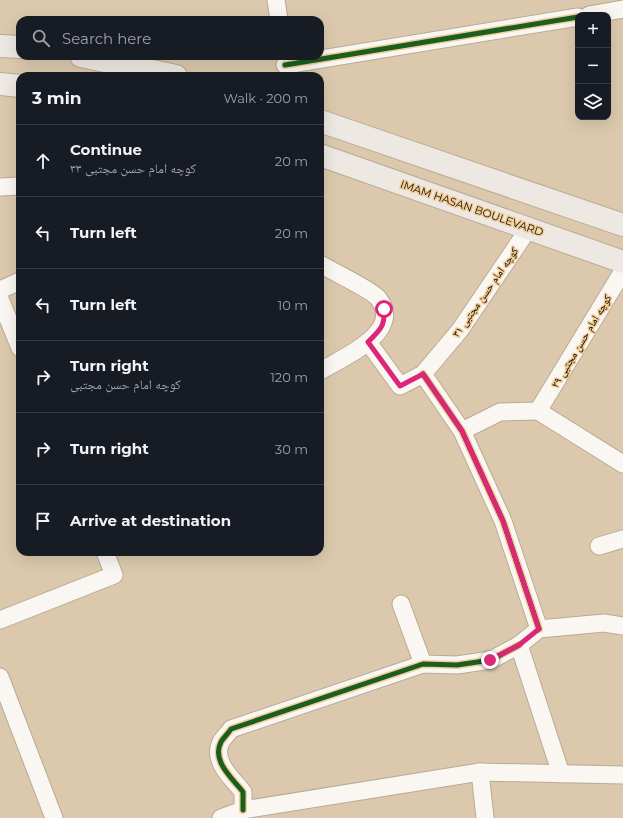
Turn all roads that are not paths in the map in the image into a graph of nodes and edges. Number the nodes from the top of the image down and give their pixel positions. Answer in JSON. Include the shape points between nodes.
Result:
{"nodes":[{"id":1,"x":276,"y":0,"type":"edge"},
{"id":2,"x":623,"y":9,"type":"edge"},
{"id":3,"x":606,"y":12,"type":"edge"},
{"id":4,"x":278,"y":16,"type":"edge"},
{"id":5,"x":575,"y":18,"type":"edge"},
{"id":6,"x":0,"y":46,"type":"edge"},
{"id":7,"x":16,"y":47,"type":"edge"},
{"id":8,"x":324,"y":59,"type":"edge"},
{"id":9,"x":100,"y":60,"type":"edge"},
{"id":10,"x":321,"y":60,"type":"edge"},
{"id":11,"x":285,"y":66,"type":"edge"},
{"id":12,"x":157,"y":72,"type":"edge"},
{"id":13,"x":0,"y":84,"type":"edge"},
{"id":14,"x":16,"y":86,"type":"edge"},
{"id":15,"x":324,"y":122,"type":"edge"},
{"id":16,"x":324,"y":156,"type":"edge"},
{"id":17,"x":16,"y":186,"type":"edge"},
{"id":18,"x":0,"y":187,"type":"edge"},
{"id":19,"x":623,"y":225,"type":"edge"},
{"id":20,"x":529,"y":228,"type":"junction"},
{"id":21,"x":623,"y":262,"type":"edge"},
{"id":22,"x":324,"y":266,"type":"edge"},
{"id":23,"x":623,"y":271,"type":"edge"},
{"id":24,"x":16,"y":283,"type":"edge"},
{"id":25,"x":0,"y":290,"type":"edge"},
{"id":26,"x":0,"y":299,"type":"edge"},
{"id":27,"x":16,"y":338,"type":"edge"},
{"id":28,"x":368,"y":342,"type":"junction"},
{"id":29,"x":324,"y":369,"type":"edge"},
{"id":30,"x":423,"y":374,"type":"junction"},
{"id":31,"x":538,"y":411,"type":"junction"},
{"id":32,"x":462,"y":431,"type":"junction"},
{"id":33,"x":623,"y":464,"type":"edge"},
{"id":34,"x":623,"y":539,"type":"edge"},
{"id":35,"x":599,"y":546,"type":"dead end"},
{"id":36,"x":107,"y":556,"type":"edge"},
{"id":37,"x":401,"y":604,"type":"dead end"},
{"id":38,"x":0,"y":620,"type":"edge"},
{"id":39,"x":623,"y":626,"type":"edge"},
{"id":40,"x":539,"y":629,"type":"junction"},
{"id":41,"x":519,"y":645,"type":"junction"},
{"id":42,"x":423,"y":664,"type":"junction"},
{"id":43,"x":0,"y":676,"type":"edge"},
{"id":44,"x":480,"y":772,"type":"junction"},
{"id":45,"x":561,"y":774,"type":"junction"},
{"id":46,"x":622,"y":778,"type":"edge"},
{"id":47,"x":243,"y":810,"type":"junction"},
{"id":48,"x":54,"y":818,"type":"edge"},
{"id":49,"x":221,"y":818,"type":"edge"},
{"id":50,"x":485,"y":818,"type":"edge"}],
"edges":[{"from":1,"to":4,"type":"street"},
{"from":2,"to":3,"type":"street"},
{"from":5,"to":8,"type":"street"},
{"from":6,"to":7,"type":"main road"},
{"from":9,"to":12,"type":"main road"},
{"from":10,"to":11,"type":"street"},
{"from":13,"to":14,"type":"main road"},
{"from":15,"to":19,"type":"main road"},
{"from":16,"to":20,"type":"main road","name":"IMAM HASAN BOULEVARD"},
{"from":17,"to":18,"type":"street"},
{"from":20,"to":21,"type":"main road","name":"IMAM HASAN BOULEVARD"},
{"from":20,"to":30,"type":"street","name":"کوچه امام حسن مجتبی ۳۱","via":[[460,330]]},
{"from":22,"to":28,"type":"street","via":[[378,297],[384,309],[385,322],[380,331]]},
{"from":23,"to":31,"type":"street","name":"کوچه امام حسن مجتبی ۲۹"},
{"from":24,"to":25,"type":"street"},
{"from":26,"to":27,"type":"street"},
{"from":28,"to":29,"type":"street"},
{"from":28,"to":30,"type":"street","via":[[400,386]]},
{"from":30,"to":32,"type":"street"},
{"from":31,"to":32,"type":"street","via":[[500,412]]},
{"from":31,"to":33,"type":"street"},
{"from":32,"to":40,"type":"street","via":[[503,521]]},
{"from":34,"to":35,"type":"street"},
{"from":36,"to":38,"type":"street","via":[[114,575]]},
{"from":37,"to":42,"type":"street"},
{"from":39,"to":40,"type":"street","via":[[604,622]]},
{"from":40,"to":41,"type":"street"},
{"from":41,"to":42,"type":"street","via":[[490,660],[457,665]]},
{"from":41,"to":45,"type":"street"},
{"from":42,"to":47,"type":"street","via":[[231,730],[220,744],[220,758],[225,772],[243,792]]},
{"from":43,"to":48,"type":"street"},
{"from":44,"to":45,"type":"street"},
{"from":44,"to":47,"type":"street"},
{"from":44,"to":50,"type":"street"},
{"from":45,"to":46,"type":"street"},
{"from":47,"to":49,"type":"street"}]}
